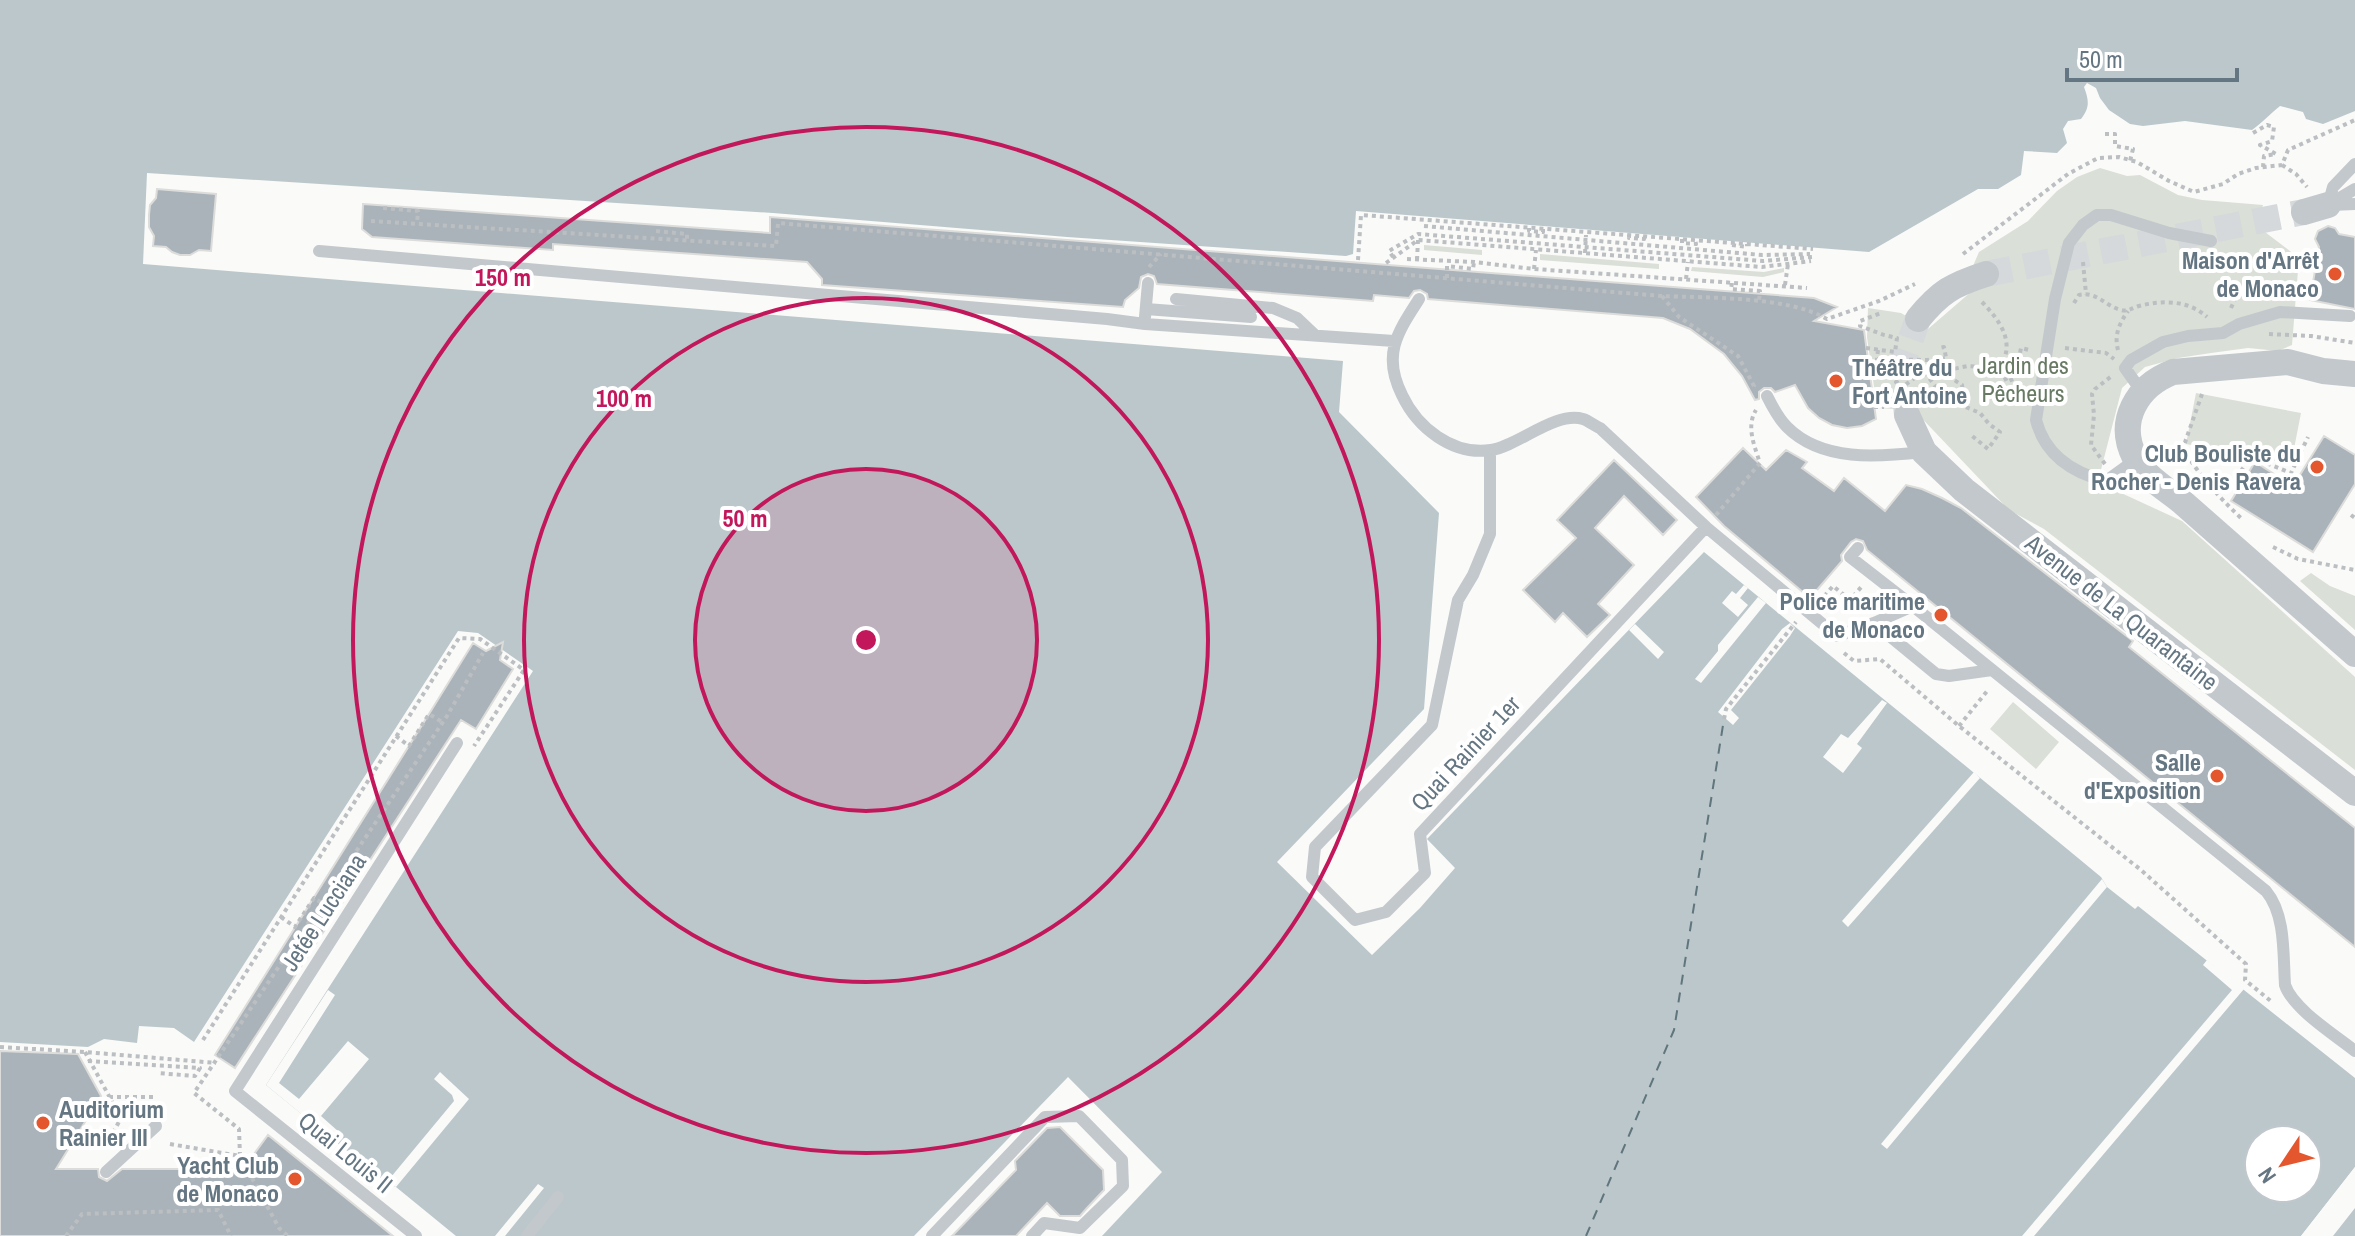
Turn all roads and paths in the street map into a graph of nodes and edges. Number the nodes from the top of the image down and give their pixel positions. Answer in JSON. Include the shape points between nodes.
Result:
{"nodes":[{"id":1,"x":2253,"y":133,"type":"dead end"},
{"id":2,"x":2105,"y":134,"type":"dead end"},
{"id":3,"x":2130,"y":161,"type":"dead end"},
{"id":4,"x":2355,"y":164,"type":"edge"},
{"id":5,"x":2282,"y":165,"type":"dead end"},
{"id":6,"x":2263,"y":167,"type":"dead end"},
{"id":7,"x":2355,"y":189,"type":"edge"},
{"id":8,"x":2355,"y":204,"type":"edge"},
{"id":9,"x":383,"y":208,"type":"dead end"},
{"id":10,"x":2318,"y":208,"type":"junction"},
{"id":11,"x":371,"y":221,"type":"dead end"},
{"id":12,"x":1424,"y":223,"type":"junction"},
{"id":13,"x":417,"y":224,"type":"junction"},
{"id":14,"x":1480,"y":224,"type":"junction"},
{"id":15,"x":1495,"y":225,"type":"junction"},
{"id":16,"x":1529,"y":228,"type":"junction"},
{"id":17,"x":1543,"y":229,"type":"junction"},
{"id":18,"x":1487,"y":230,"type":"junction"},
{"id":19,"x":656,"y":231,"type":"dead end"},
{"id":20,"x":1422,"y":234,"type":"junction"},
{"id":21,"x":1629,"y":235,"type":"junction"},
{"id":22,"x":1644,"y":236,"type":"junction"},
{"id":23,"x":1536,"y":237,"type":"junction"},
{"id":24,"x":1584,"y":238,"type":"junction"},
{"id":25,"x":687,"y":239,"type":"junction"},
{"id":26,"x":1486,"y":239,"type":"junction"},
{"id":27,"x":1682,"y":239,"type":"junction"},
{"id":28,"x":1418,"y":240,"type":"junction"},
{"id":29,"x":1695,"y":240,"type":"junction"},
{"id":30,"x":2211,"y":241,"type":"dead end"},
{"id":31,"x":1732,"y":243,"type":"junction"},
{"id":32,"x":1747,"y":244,"type":"junction"},
{"id":33,"x":1485,"y":246,"type":"junction"},
{"id":34,"x":1689,"y":246,"type":"junction"},
{"id":35,"x":1636,"y":248,"type":"junction"},
{"id":36,"x":1536,"y":250,"type":"junction"},
{"id":37,"x":319,"y":251,"type":"dead end"},
{"id":38,"x":1585,"y":253,"type":"junction"},
{"id":39,"x":1787,"y":255,"type":"junction"},
{"id":40,"x":1812,"y":255,"type":"junction"},
{"id":41,"x":1738,"y":256,"type":"junction"},
{"id":42,"x":1393,"y":257,"type":"junction"},
{"id":43,"x":1688,"y":258,"type":"junction"},
{"id":44,"x":1407,"y":259,"type":"dead end"},
{"id":45,"x":1358,"y":260,"type":"dead end"},
{"id":46,"x":1417,"y":260,"type":"junction"},
{"id":47,"x":1474,"y":262,"type":"junction"},
{"id":48,"x":2083,"y":262,"type":"dead end"},
{"id":49,"x":1386,"y":263,"type":"dead end"},
{"id":50,"x":1534,"y":269,"type":"junction"},
{"id":51,"x":1447,"y":278,"type":"junction"},
{"id":52,"x":1686,"y":279,"type":"junction"},
{"id":53,"x":1148,"y":283,"type":"dead end"},
{"id":54,"x":1732,"y":283,"type":"junction"},
{"id":55,"x":1785,"y":285,"type":"junction"},
{"id":56,"x":1982,"y":285,"type":"joint"},
{"id":57,"x":1807,"y":288,"type":"dead end"},
{"id":58,"x":2086,"y":294,"type":"junction"},
{"id":59,"x":1662,"y":296,"type":"junction"},
{"id":60,"x":1176,"y":299,"type":"dead end"},
{"id":61,"x":1419,"y":299,"type":"dead end"},
{"id":62,"x":1759,"y":301,"type":"junction"},
{"id":63,"x":1879,"y":301,"type":"dead end"},
{"id":64,"x":1146,"y":309,"type":"junction"},
{"id":65,"x":2128,"y":311,"type":"junction"},
{"id":66,"x":1881,"y":313,"type":"dead end"},
{"id":67,"x":2070,"y":314,"type":"dead end"},
{"id":68,"x":2350,"y":316,"type":"dead end"},
{"id":69,"x":1251,"y":317,"type":"dead end"},
{"id":70,"x":1918,"y":319,"type":"tunnel mouth"},
{"id":71,"x":1145,"y":324,"type":"junction"},
{"id":72,"x":2223,"y":333,"type":"junction"},
{"id":73,"x":1316,"y":336,"type":"junction"},
{"id":74,"x":2067,"y":337,"type":"dead end"},
{"id":75,"x":1394,"y":341,"type":"junction"},
{"id":76,"x":1866,"y":348,"type":"dead end"},
{"id":77,"x":1939,"y":348,"type":"dead end"},
{"id":78,"x":2065,"y":348,"type":"junction"},
{"id":79,"x":1878,"y":350,"type":"junction"},
{"id":80,"x":2047,"y":354,"type":"junction"},
{"id":81,"x":1946,"y":358,"type":"junction"},
{"id":82,"x":1877,"y":359,"type":"junction"},
{"id":83,"x":1938,"y":365,"type":"dead end"},
{"id":84,"x":2000,"y":368,"type":"junction"},
{"id":85,"x":2125,"y":368,"type":"junction"},
{"id":86,"x":2323,"y":371,"type":"junction"},
{"id":87,"x":2355,"y":374,"type":"edge"},
{"id":88,"x":2206,"y":382,"type":"dead end"},
{"id":89,"x":1749,"y":389,"type":"dead end"},
{"id":90,"x":2355,"y":389,"type":"edge"},
{"id":91,"x":2142,"y":392,"type":"junction"},
{"id":92,"x":1767,"y":396,"type":"dead end"},
{"id":93,"x":1957,"y":403,"type":"junction"},
{"id":94,"x":1874,"y":407,"type":"dead end"},
{"id":95,"x":1756,"y":410,"type":"dead end"},
{"id":96,"x":1895,"y":411,"type":"joint"},
{"id":97,"x":1971,"y":435,"type":"dead end"},
{"id":98,"x":2308,"y":437,"type":"dead end"},
{"id":99,"x":1490,"y":450,"type":"junction"},
{"id":100,"x":1924,"y":452,"type":"junction"},
{"id":101,"x":2135,"y":460,"type":"junction"},
{"id":102,"x":2241,"y":471,"type":"dead end"},
{"id":103,"x":2249,"y":526,"type":"dead end"},
{"id":104,"x":1706,"y":527,"type":"junction"},
{"id":105,"x":2267,"y":542,"type":"dead end"},
{"id":106,"x":1858,"y":548,"type":"dead end"},
{"id":107,"x":2355,"y":570,"type":"edge"},
{"id":108,"x":1872,"y":575,"type":"junction"},
{"id":109,"x":1913,"y":606,"type":"junction"},
{"id":110,"x":1809,"y":613,"type":"junction"},
{"id":111,"x":1874,"y":623,"type":"junction"},
{"id":112,"x":1835,"y":645,"type":"dead end"},
{"id":113,"x":483,"y":653,"type":"dead end"},
{"id":114,"x":2355,"y":654,"type":"edge"},
{"id":115,"x":1996,"y":672,"type":"junction"},
{"id":116,"x":1724,"y":719,"type":"dead end"},
{"id":117,"x":442,"y":723,"type":"junction"},
{"id":118,"x":1959,"y":726,"type":"junction"},
{"id":119,"x":396,"y":736,"type":"junction"},
{"id":120,"x":457,"y":743,"type":"joint"},
{"id":121,"x":2355,"y":793,"type":"edge"},
{"id":122,"x":322,"y":903,"type":"junction"},
{"id":123,"x":281,"y":917,"type":"junction"},
{"id":124,"x":2245,"y":980,"type":"dead end"},
{"id":125,"x":203,"y":1040,"type":"dead end"},
{"id":126,"x":0,"y":1047,"type":"edge"},
{"id":127,"x":2355,"y":1051,"type":"edge"},
{"id":128,"x":85,"y":1052,"type":"junction"},
{"id":129,"x":88,"y":1061,"type":"junction"},
{"id":130,"x":216,"y":1063,"type":"junction"},
{"id":131,"x":157,"y":1073,"type":"dead end"},
{"id":132,"x":109,"y":1097,"type":"junction"},
{"id":133,"x":157,"y":1097,"type":"dead end"},
{"id":134,"x":248,"y":1101,"type":"joint"},
{"id":135,"x":156,"y":1126,"type":"dead end"},
{"id":136,"x":114,"y":1131,"type":"dead end"},
{"id":137,"x":170,"y":1144,"type":"dead end"},
{"id":138,"x":240,"y":1156,"type":"junction"},
{"id":139,"x":106,"y":1172,"type":"dead end"},
{"id":140,"x":558,"y":1197,"type":"dead end"},
{"id":141,"x":66,"y":1236,"type":"edge"},
{"id":142,"x":231,"y":1236,"type":"edge"},
{"id":143,"x":288,"y":1236,"type":"edge"},
{"id":144,"x":416,"y":1236,"type":"edge"},
{"id":145,"x":527,"y":1236,"type":"edge"},
{"id":146,"x":932,"y":1236,"type":"edge"},
{"id":147,"x":1032,"y":1236,"type":"edge"}],
"edges":[{"from":1,"to":6,"type":"path","via":[[2274,127],[2272,141],[2260,145],[2276,154],[2264,156]]},
{"from":2,"to":3,"type":"path","via":[[2115,134],[2115,146],[2133,149]]},
{"from":4,"to":10,"type":"lane"},
{"from":5,"to":10,"type":"path","via":[[2296,174]]},
{"from":7,"to":10,"type":"lane"},
{"from":8,"to":10,"type":"lane"},
{"from":9,"to":13,"type":"path","via":[[418,211]]},
{"from":11,"to":13,"type":"path"},
{"from":12,"to":14,"type":"path"},
{"from":12,"to":18,"type":"path"},
{"from":12,"to":20,"type":"path"},
{"from":12,"to":45,"type":"path","via":[[1361,215]]},
{"from":13,"to":25,"type":"path"},
{"from":14,"to":15,"type":"path"},
{"from":14,"to":18,"type":"path"},
{"from":15,"to":16,"type":"path"},
{"from":15,"to":18,"type":"path"},
{"from":16,"to":17,"type":"path"},
{"from":16,"to":23,"type":"path"},
{"from":17,"to":23,"type":"path"},
{"from":17,"to":24,"type":"path"},
{"from":18,"to":23,"type":"path"},
{"from":18,"to":26,"type":"path"},
{"from":19,"to":25,"type":"path","via":[[687,234]]},
{"from":20,"to":26,"type":"path"},
{"from":20,"to":42,"type":"path","via":[[1389,251]]},
{"from":21,"to":22,"type":"path"},
{"from":21,"to":24,"type":"path","via":[[1593,233]]},
{"from":21,"to":35,"type":"path"},
{"from":22,"to":27,"type":"path"},
{"from":22,"to":35,"type":"path"},
{"from":23,"to":24,"type":"path"},
{"from":23,"to":26,"type":"path"},
{"from":24,"to":35,"type":"path"},
{"from":24,"to":38,"type":"path"},
{"from":25,"to":51,"type":"path","via":[[776,246],[778,223]]},
{"from":26,"to":33,"type":"path"},
{"from":27,"to":29,"type":"path"},
{"from":27,"to":34,"type":"path"},
{"from":28,"to":33,"type":"path"},
{"from":28,"to":42,"type":"path"},
{"from":28,"to":46,"type":"path"},
{"from":29,"to":31,"type":"path"},
{"from":29,"to":34,"type":"path"},
{"from":30,"to":80,"type":"lane","via":[[2097,215],[2069,243]]},
{"from":31,"to":32,"type":"path"},
{"from":31,"to":41,"type":"path"},
{"from":32,"to":39,"type":"path"},
{"from":32,"to":41,"type":"path"},
{"from":33,"to":36,"type":"path"},
{"from":34,"to":35,"type":"path"},
{"from":34,"to":41,"type":"path"},
{"from":34,"to":43,"type":"path"},
{"from":35,"to":38,"type":"path"},
{"from":35,"to":43,"type":"path"},
{"from":36,"to":38,"type":"path"},
{"from":36,"to":50,"type":"path"},
{"from":37,"to":71,"type":"lane"},
{"from":39,"to":40,"type":"path"},
{"from":39,"to":40,"type":"path"},
{"from":39,"to":40,"type":"path","via":[[1796,248]]},
{"from":39,"to":41,"type":"path"},
{"from":39,"to":41,"type":"path","via":[[1762,267]]},
{"from":39,"to":55,"type":"path"},
{"from":41,"to":43,"type":"path"},
{"from":42,"to":49,"type":"path"},
{"from":43,"to":52,"type":"path"},
{"from":44,"to":46,"type":"path"},
{"from":46,"to":47,"type":"path"},
{"from":47,"to":50,"type":"path"},
{"from":47,"to":51,"type":"path","via":[[1473,269],[1447,266]]},
{"from":48,"to":58,"type":"path"},
{"from":50,"to":52,"type":"path"},
{"from":51,"to":59,"type":"path"},
{"from":52,"to":54,"type":"path"},
{"from":53,"to":64,"type":"lane"},
{"from":54,"to":55,"type":"path"},
{"from":54,"to":62,"type":"path","via":[[1731,289],[1760,291]]},
{"from":55,"to":57,"type":"path"},
{"from":56,"to":70,"type":"street","via":[[1957,283]]},
{"from":56,"to":84,"type":"path","via":[[2007,339],[2007,357]]},
{"from":58,"to":65,"type":"path"},
{"from":58,"to":67,"type":"path","via":[[2079,295]]},
{"from":59,"to":62,"type":"path"},
{"from":59,"to":89,"type":"path","via":[[1679,317],[1738,356],[1754,386]]},
{"from":60,"to":73,"type":"lane","via":[[1273,308],[1297,318]]},
{"from":61,"to":75,"type":"lane"},
{"from":62,"to":63,"type":"path","via":[[1827,319]]},
{"from":64,"to":69,"type":"lane"},
{"from":64,"to":71,"type":"lane"},
{"from":65,"to":72,"type":"path","via":[[2164,301],[2182,304],[2202,312]]},
{"from":65,"to":85,"type":"path","via":[[2116,342]]},
{"from":66,"to":79,"type":"path","via":[[1860,321],[1860,326],[1897,338],[1895,352]]},
{"from":68,"to":72,"type":"lane","via":[[2280,312]]},
{"from":71,"to":73,"type":"lane"},
{"from":72,"to":85,"type":"lane","via":[[2163,342]]},
{"from":73,"to":75,"type":"lane"},
{"from":74,"to":78,"type":"path"},
{"from":75,"to":99,"type":"lane","via":[[1397,385],[1425,429],[1466,448]]},
{"from":76,"to":79,"type":"path"},
{"from":77,"to":81,"type":"path","via":[[1944,347]]},
{"from":78,"to":80,"type":"path"},
{"from":78,"to":85,"type":"path","via":[[2106,353]]},
{"from":79,"to":82,"type":"path"},
{"from":80,"to":84,"type":"path","via":[[2021,348],[2015,378],[2007,382]]},
{"from":80,"to":101,"type":"lane","via":[[2036,420],[2052,452],[2076,472],[2106,481]]},
{"from":81,"to":82,"type":"path"},
{"from":81,"to":83,"type":"path","via":[[1947,363]]},
{"from":82,"to":93,"type":"path","via":[[1876,368],[1907,370],[1896,382],[1900,387],[1924,371],[1944,398]]},
{"from":84,"to":93,"type":"path","via":[[1948,370],[1962,385]]},
{"from":85,"to":91,"type":"lane"},
{"from":86,"to":87,"type":"street"},
{"from":86,"to":90,"type":"street"},
{"from":86,"to":91,"type":"street","via":[[2288,362],[2223,366],[2173,372]]},
{"from":88,"to":103,"type":"path","via":[[2183,448],[2223,502]]},
{"from":91,"to":101,"type":"street","via":[[2131,408],[2126,433]]},
{"from":92,"to":100,"type":"lane","via":[[1786,426],[1813,445],[1852,454]]},
{"from":93,"to":97,"type":"path","via":[[1980,413],[2000,432],[1988,449]]},
{"from":94,"to":96,"type":"path"},
{"from":95,"to":104,"type":"path","via":[[1752,433],[1760,463]]},
{"from":96,"to":100,"type":"street","name":"Avenue de La Quarantaine"},
{"from":98,"to":102,"type":"path","via":[[2291,473],[2249,460]]},
{"from":99,"to":104,"type":"lane","via":[[1559,421],[1581,418],[1600,428]]},
{"from":99,"to":104,"type":"lane","name":"Quai Rainier 1er","via":[[1490,534],[1458,600],[1432,725],[1315,847],[1312,877],[1355,920],[1386,912],[1425,873],[1420,834]]},
{"from":100,"to":121,"type":"street","name":"Avenue de La Quarantaine","via":[[1964,490]]},
{"from":101,"to":114,"type":"street"},
{"from":104,"to":110,"type":"lane"},
{"from":105,"to":107,"type":"path","via":[[2298,559]]},
{"from":106,"to":108,"type":"lane","via":[[1850,557]]},
{"from":108,"to":109,"type":"lane"},
{"from":108,"to":110,"type":"path","via":[[1850,600],[1833,586]]},
{"from":109,"to":111,"type":"lane"},
{"from":109,"to":115,"type":"lane"},
{"from":110,"to":111,"type":"lane","via":[[1837,636]]},
{"from":110,"to":116,"type":"path","via":[[1790,628],[1726,709]]},
{"from":111,"to":115,"type":"lane","via":[[1936,674]]},
{"from":112,"to":118,"type":"path","via":[[1854,661],[1880,659]]},
{"from":113,"to":117,"type":"path"},
{"from":115,"to":118,"type":"path"},
{"from":115,"to":127,"type":"lane","via":[[2266,891],[2279,918],[2288,993]]},
{"from":117,"to":119,"type":"path","via":[[429,714],[409,746]]},
{"from":117,"to":122,"type":"path"},
{"from":118,"to":124,"type":"path","via":[[2141,870],[2246,964]]},
{"from":119,"to":120,"type":"path","via":[[459,638],[480,639],[524,670],[470,752]]},
{"from":119,"to":123,"type":"path"},
{"from":120,"to":134,"type":"lane","name":"Jetée Lucciana","via":[[235,1091]]},
{"from":122,"to":123,"type":"path","via":[[314,898],[295,927]]},
{"from":122,"to":130,"type":"path"},
{"from":123,"to":125,"type":"path"},
{"from":126,"to":128,"type":"path"},
{"from":128,"to":129,"type":"path"},
{"from":128,"to":130,"type":"path"},
{"from":129,"to":131,"type":"path","via":[[200,1068],[195,1076]]},
{"from":129,"to":132,"type":"path"},
{"from":130,"to":138,"type":"path","via":[[194,1093],[239,1129]]},
{"from":132,"to":133,"type":"path"},
{"from":132,"to":136,"type":"path","via":[[121,1118]]},
{"from":134,"to":144,"type":"lane","name":"Quai Louis II"},
{"from":135,"to":139,"type":"lane"},
{"from":137,"to":138,"type":"path"},
{"from":138,"to":143,"type":"path"},
{"from":140,"to":145,"type":"lane"},
{"from":141,"to":142,"type":"path","via":[[82,1214],[218,1210]]},
{"from":146,"to":147,"type":"lane","via":[[1045,1117],[1079,1116],[1122,1160],[1123,1186],[1080,1228],[1044,1223]]}]}
